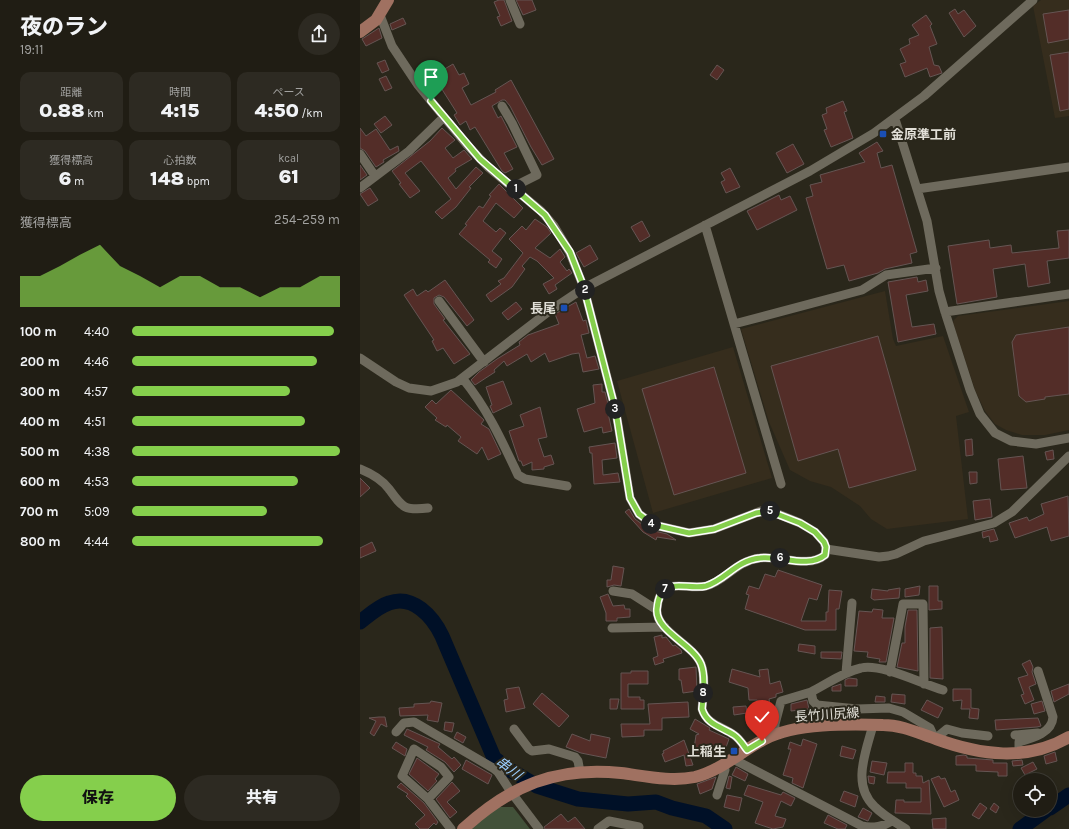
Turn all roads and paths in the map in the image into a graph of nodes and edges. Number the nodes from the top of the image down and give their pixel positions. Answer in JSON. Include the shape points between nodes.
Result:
{"nodes":[{"id":1,"x":388,"y":0,"type":"edge"},
{"id":2,"x":510,"y":0,"type":"edge"},
{"id":3,"x":1034,"y":0,"type":"edge"},
{"id":4,"x":380,"y":15,"type":"junction"},
{"id":5,"x":520,"y":24,"type":"dead end"},
{"id":6,"x":360,"y":32,"type":"edge"},
{"id":7,"x":502,"y":106,"type":"dead end"},
{"id":8,"x":444,"y":117,"type":"junction"},
{"id":9,"x":895,"y":119,"type":"junction"},
{"id":10,"x":360,"y":154,"type":"edge"},
{"id":11,"x":1069,"y":167,"type":"edge"},
{"id":12,"x":375,"y":176,"type":"junction"},
{"id":13,"x":513,"y":187,"type":"junction"},
{"id":14,"x":360,"y":188,"type":"edge"},
{"id":15,"x":917,"y":189,"type":"junction"},
{"id":16,"x":705,"y":225,"type":"junction"},
{"id":17,"x":936,"y":268,"type":"junction"},
{"id":18,"x":584,"y":288,"type":"junction"},
{"id":19,"x":1069,"y":294,"type":"edge"},
{"id":20,"x":439,"y":301,"type":"dead end"},
{"id":21,"x":945,"y":312,"type":"junction"},
{"id":22,"x":734,"y":324,"type":"junction"},
{"id":23,"x":360,"y":358,"type":"edge"},
{"id":24,"x":484,"y":362,"type":"junction"},
{"id":25,"x":463,"y":379,"type":"junction"},
{"id":26,"x":1069,"y":438,"type":"edge"},
{"id":27,"x":1069,"y":456,"type":"edge"},
{"id":28,"x":360,"y":469,"type":"edge"},
{"id":29,"x":781,"y":484,"type":"dead end"},
{"id":30,"x":567,"y":486,"type":"dead end"},
{"id":31,"x":428,"y":508,"type":"dead end"},
{"id":32,"x":826,"y":549,"type":"junction"},
{"id":33,"x":613,"y":591,"type":"dead end"},
{"id":34,"x":852,"y":603,"type":"dead end"},
{"id":35,"x":657,"y":610,"type":"junction"},
{"id":36,"x":664,"y":627,"type":"junction"},
{"id":37,"x":612,"y":628,"type":"dead end"},
{"id":38,"x":1038,"y":671,"type":"dead end"},
{"id":39,"x":890,"y":672,"type":"junction"},
{"id":40,"x":846,"y":673,"type":"junction"},
{"id":41,"x":924,"y":684,"type":"junction"},
{"id":42,"x":943,"y":690,"type":"dead end"},
{"id":43,"x":811,"y":692,"type":"junction"},
{"id":44,"x":873,"y":725,"type":"junction"},
{"id":45,"x":514,"y":729,"type":"dead end"},
{"id":46,"x":1044,"y":731,"type":"junction"},
{"id":47,"x":396,"y":732,"type":"dead end"},
{"id":48,"x":775,"y":734,"type":"junction"},
{"id":49,"x":1015,"y":734,"type":"dead end"},
{"id":50,"x":988,"y":736,"type":"dead end"},
{"id":51,"x":1069,"y":737,"type":"edge"},
{"id":52,"x":935,"y":739,"type":"junction"},
{"id":53,"x":747,"y":750,"type":"junction"},
{"id":54,"x":1019,"y":754,"type":"junction"},
{"id":55,"x":729,"y":762,"type":"junction"},
{"id":56,"x":576,"y":772,"type":"junction"},
{"id":57,"x":513,"y":791,"type":"junction"},
{"id":58,"x":717,"y":795,"type":"dead end"},
{"id":59,"x":428,"y":799,"type":"junction"},
{"id":60,"x":892,"y":820,"type":"junction"},
{"id":61,"x":639,"y":827,"type":"dead end"},
{"id":62,"x":450,"y":829,"type":"edge"},
{"id":63,"x":462,"y":829,"type":"edge"},
{"id":64,"x":539,"y":829,"type":"edge"},
{"id":65,"x":598,"y":829,"type":"edge"},
{"id":66,"x":906,"y":829,"type":"edge"}],
"edges":[{"from":1,"to":4,"type":"main road"},
{"from":2,"to":5,"type":"street"},
{"from":3,"to":9,"type":"street"},
{"from":4,"to":6,"type":"main road"},
{"from":4,"to":8,"type":"street","via":[[392,46],[418,85]]},
{"from":7,"to":13,"type":"street","via":[[537,175]]},
{"from":8,"to":12,"type":"street","via":[[408,151]]},
{"from":8,"to":13,"type":"street","via":[[480,159]]},
{"from":9,"to":15,"type":"street"},
{"from":9,"to":16,"type":"street","via":[[832,159]]},
{"from":10,"to":12,"type":"street"},
{"from":11,"to":15,"type":"street"},
{"from":12,"to":14,"type":"street"},
{"from":13,"to":18,"type":"street","via":[[538,207],[554,226],[570,252]]},
{"from":15,"to":17,"type":"street","via":[[927,221]]},
{"from":16,"to":18,"type":"street"},
{"from":16,"to":22,"type":"street"},
{"from":17,"to":21,"type":"street"},
{"from":17,"to":22,"type":"street","via":[[886,275],[862,290]]},
{"from":18,"to":24,"type":"street","via":[[548,312]]},
{"from":18,"to":32,"type":"street","via":[[616,412],[630,498],[639,514],[654,525],[689,533],[714,529],[756,513],[769,511],[805,526],[821,537]]},
{"from":19,"to":21,"type":"street"},
{"from":20,"to":24,"type":"street"},
{"from":21,"to":26,"type":"street","via":[[977,409],[987,424],[1000,436],[1017,442],[1036,444]]},
{"from":22,"to":29,"type":"street"},
{"from":23,"to":25,"type":"street","via":[[399,384],[415,389],[436,390]]},
{"from":24,"to":25,"type":"street"},
{"from":25,"to":30,"type":"street","via":[[479,399],[500,435],[518,475],[525,479]]},
{"from":27,"to":32,"type":"street","via":[[1012,512],[994,523],[924,541],[888,556],[879,557]]},
{"from":28,"to":31,"type":"street","via":[[378,479],[404,507]]},
{"from":32,"to":35,"type":"street","via":[[825,555],[815,561],[759,558],[739,564],[706,586],[674,585],[664,590]]},
{"from":33,"to":35,"type":"street","via":[[632,594]]},
{"from":34,"to":40,"type":"street"},
{"from":35,"to":36,"type":"street"},
{"from":36,"to":37,"type":"street"},
{"from":36,"to":53,"type":"street","via":[[692,651],[702,664],[704,715],[714,724],[738,737]]},
{"from":38,"to":46,"type":"street","via":[[1053,717],[1053,722]]},
{"from":39,"to":40,"type":"street","via":[[878,668],[862,668]]},
{"from":39,"to":41,"type":"street"},
{"from":39,"to":41,"type":"street","via":[[903,604],[923,604]]},
{"from":40,"to":43,"type":"street"},
{"from":41,"to":42,"type":"street"},
{"from":43,"to":48,"type":"street","via":[[781,701]]},
{"from":43,"to":52,"type":"street","via":[[817,705],[857,709],[888,708],[903,712],[930,728]]},
{"from":44,"to":48,"type":"main road","name":"長竹川尻線","via":[[806,728]]},
{"from":44,"to":52,"type":"main road","name":"長竹川尻線","via":[[902,727]]},
{"from":44,"to":60,"type":"street","via":[[862,764],[862,784],[869,801]]},
{"from":45,"to":56,"type":"street","via":[[532,751],[554,750],[575,757],[578,761]]},
{"from":46,"to":49,"type":"street"},
{"from":46,"to":54,"type":"street","via":[[1041,736],[1019,742]]},
{"from":47,"to":57,"type":"street","via":[[404,723],[414,722],[493,768]]},
{"from":48,"to":53,"type":"main road","name":"長竹川尻線"},
{"from":50,"to":52,"type":"street","via":[[947,729]]},
{"from":51,"to":54,"type":"main road","name":"長竹川尻線","via":[[1042,750]]},
{"from":52,"to":54,"type":"main road","name":"長竹川尻線","via":[[988,753]]},
{"from":53,"to":55,"type":"main road","name":"長竹川尻線"},
{"from":55,"to":56,"type":"main road","name":"長竹川尻線","via":[[700,775],[678,778]]},
{"from":55,"to":58,"type":"street"},
{"from":55,"to":60,"type":"street","via":[[862,826],[874,827],[889,824]]},
{"from":56,"to":57,"type":"main road","name":"長竹川尻線","via":[[548,778]]},
{"from":57,"to":63,"type":"main road","name":"長竹川尻線"},
{"from":57,"to":64,"type":"street"},
{"from":59,"to":59,"type":"street","via":[[402,776],[414,749],[441,767],[449,777]]},
{"from":59,"to":62,"type":"street"},
{"from":60,"to":66,"type":"street"},
{"from":61,"to":65,"type":"street","via":[[609,822]]}]}
